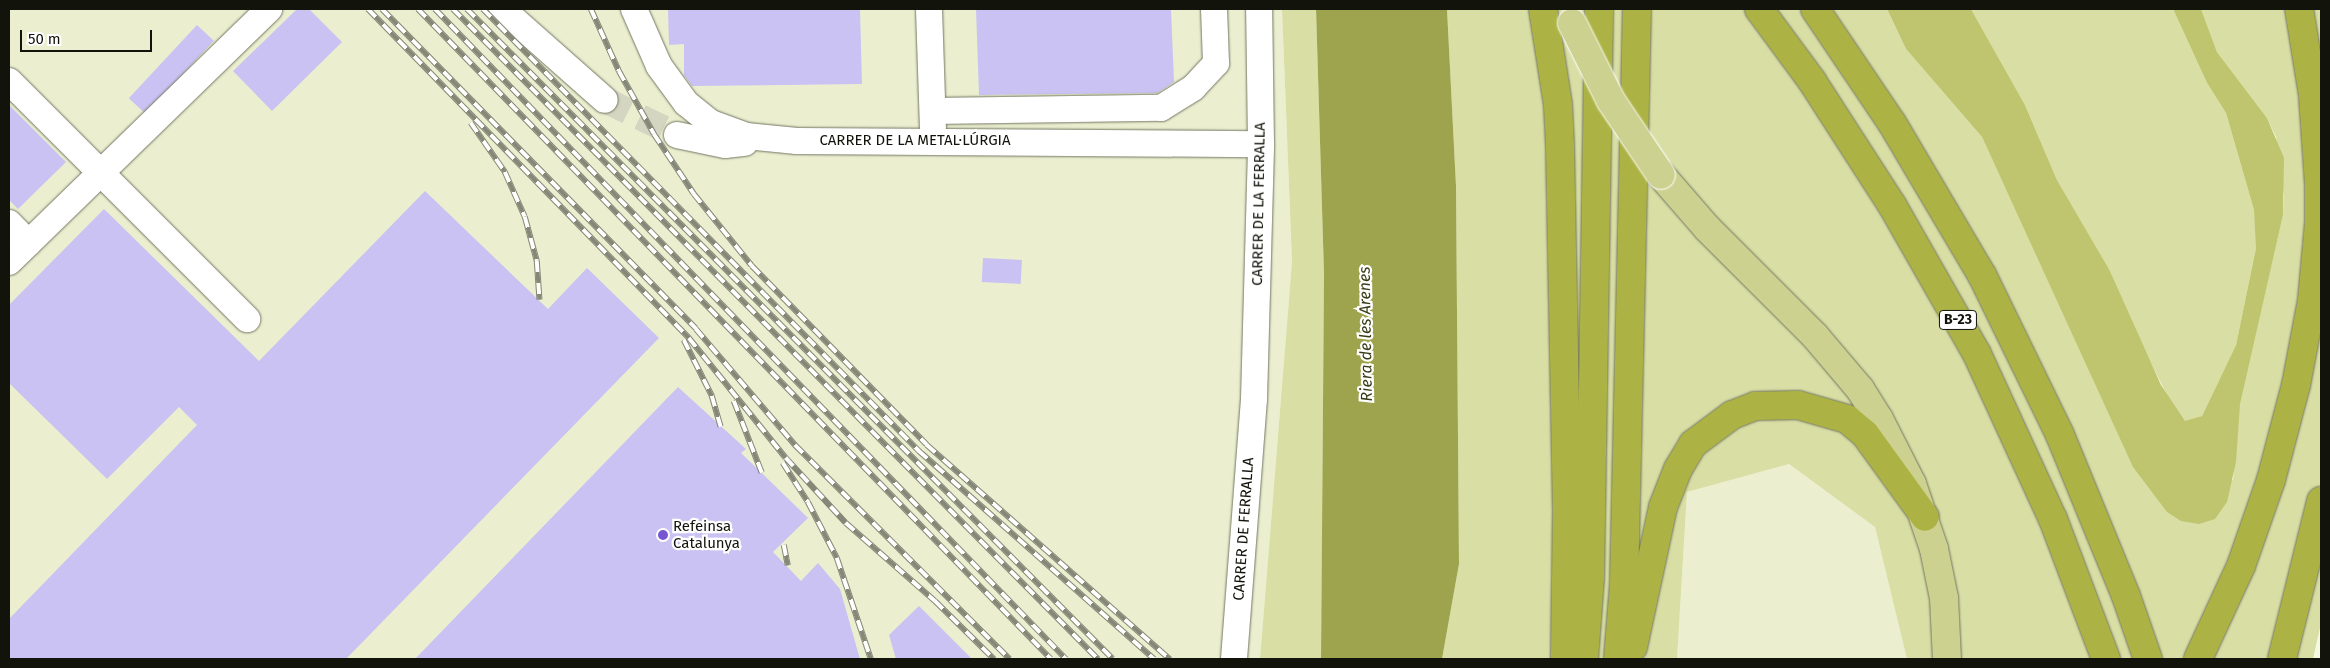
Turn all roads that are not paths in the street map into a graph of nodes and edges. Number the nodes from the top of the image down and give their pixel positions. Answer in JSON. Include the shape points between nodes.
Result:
{"nodes":[{"id":1,"x":269,"y":9,"type":"edge"},
{"id":2,"x":502,"y":9,"type":"edge"},
{"id":3,"x":634,"y":9,"type":"edge"},
{"id":4,"x":929,"y":9,"type":"edge"},
{"id":5,"x":1214,"y":9,"type":"edge"},
{"id":6,"x":1259,"y":9,"type":"edge"},
{"id":7,"x":1543,"y":9,"type":"edge"},
{"id":8,"x":1599,"y":9,"type":"edge"},
{"id":9,"x":1637,"y":9,"type":"edge"},
{"id":10,"x":1759,"y":9,"type":"edge"},
{"id":11,"x":1815,"y":9,"type":"edge"},
{"id":12,"x":2299,"y":9,"type":"edge"},
{"id":13,"x":1570,"y":16,"type":"edge"},
{"id":14,"x":9,"y":81,"type":"edge"},
{"id":15,"x":605,"y":100,"type":"tunnel mouth"},
{"id":16,"x":933,"y":111,"type":"junction"},
{"id":17,"x":677,"y":135,"type":"tunnel mouth"},
{"id":18,"x":768,"y":139,"type":"junction"},
{"id":19,"x":934,"y":141,"type":"junction"},
{"id":20,"x":1261,"y":144,"type":"junction"},
{"id":21,"x":100,"y":175,"type":"junction"},
{"id":22,"x":9,"y":223,"type":"edge"},
{"id":23,"x":28,"y":243,"type":"junction"},
{"id":24,"x":9,"y":262,"type":"edge"},
{"id":25,"x":247,"y":319,"type":"dead end"},
{"id":26,"x":1254,"y":399,"type":"joint"},
{"id":27,"x":2321,"y":501,"type":"edge"},
{"id":28,"x":1925,"y":517,"type":"junction"},
{"id":29,"x":1234,"y":659,"type":"edge"},
{"id":30,"x":1565,"y":659,"type":"edge"},
{"id":31,"x":1584,"y":659,"type":"edge"},
{"id":32,"x":1618,"y":659,"type":"edge"},
{"id":33,"x":1631,"y":659,"type":"edge"},
{"id":34,"x":1947,"y":659,"type":"edge"},
{"id":35,"x":2106,"y":659,"type":"edge"},
{"id":36,"x":2148,"y":659,"type":"edge"},
{"id":37,"x":2198,"y":659,"type":"edge"},
{"id":38,"x":2282,"y":659,"type":"edge"}],
"edges":[{"from":1,"to":21,"type":"street"},
{"from":2,"to":15,"type":"street"},
{"from":3,"to":18,"type":"street","name":"CARRER DE LA METAL·LÚRGIA","via":[[659,66],[686,103],[728,131]]},
{"from":4,"to":16,"type":"street"},
{"from":5,"to":16,"type":"street","via":[[1216,63],[1193,88],[1161,108]]},
{"from":6,"to":20,"type":"street","name":"CARRER DE LA FERRALLA"},
{"from":7,"to":30,"type":"highway","via":[[1558,105],[1560,146],[1567,510]]},
{"from":8,"to":31,"type":"highway","via":[[1590,568]]},
{"from":9,"to":32,"type":"highway","via":[[1624,586]]},
{"from":10,"to":35,"type":"highway","number":"B-23","via":[[1812,81],[1892,205],[1977,354],[2050,511]]},
{"from":11,"to":36,"type":"highway","number":"B-23","via":[[1892,123],[1982,275],[2060,435],[2126,596]]},
{"from":12,"to":37,"type":"highway","via":[[2317,138],[2319,223],[2305,342],[2284,436],[2241,566]]},
{"from":13,"to":28,"type":"main road","bridge":true,"via":[[1611,101],[1661,175],[1707,228],[1815,336],[1860,389],[1897,449]]},
{"from":14,"to":21,"type":"street"},
{"from":16,"to":19,"type":"street"},
{"from":17,"to":18,"type":"street","via":[[725,145]]},
{"from":18,"to":19,"type":"street","name":"CARRER DE LA METAL·LÚRGIA"},
{"from":19,"to":20,"type":"street","name":"CARRER DE LA METAL·LÚRGIA"},
{"from":20,"to":26,"type":"street","name":"CARRER DE LA FERRALLA"},
{"from":21,"to":23,"type":"street"},
{"from":21,"to":25,"type":"street"},
{"from":22,"to":23,"type":"street"},
{"from":23,"to":24,"type":"street"},
{"from":26,"to":29,"type":"street","name":"CARRER DE FERRALLA"},
{"from":27,"to":38,"type":"highway"},
{"from":28,"to":33,"type":"highway","via":[[1865,434],[1847,420],[1798,405],[1755,406],[1732,415],[1693,444],[1678,468],[1663,507]]},
{"from":28,"to":34,"type":"main road","via":[[1944,598]]}]}
